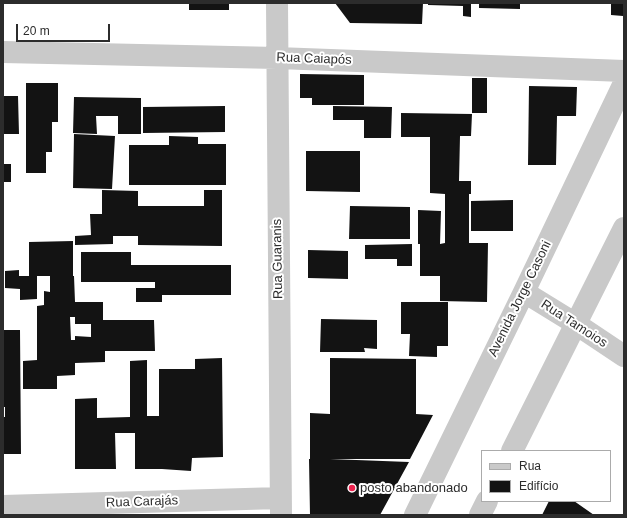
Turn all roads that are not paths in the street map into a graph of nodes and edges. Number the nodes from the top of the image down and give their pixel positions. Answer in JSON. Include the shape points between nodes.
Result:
{"nodes":[{"id":1,"x":277,"y":3,"type":"edge"},
{"id":2,"x":3,"y":52,"type":"edge"},
{"id":3,"x":277,"y":58,"type":"junction"},
{"id":4,"x":624,"y":71,"type":"edge"},
{"id":5,"x":624,"y":83,"type":"edge"},
{"id":6,"x":624,"y":228,"type":"edge"},
{"id":7,"x":524,"y":292,"type":"junction"},
{"id":8,"x":576,"y":324,"type":"junction"},
{"id":9,"x":624,"y":356,"type":"edge"},
{"id":10,"x":513,"y":450,"type":"edge"},
{"id":11,"x":486,"y":502,"type":"edge"},
{"id":12,"x":3,"y":506,"type":"edge"},
{"id":13,"x":281,"y":507,"type":"edge"},
{"id":14,"x":415,"y":515,"type":"edge"},
{"id":15,"x":480,"y":515,"type":"edge"}],
"edges":[{"from":1,"to":3,"type":"street","name":"Rua Guaranis"},
{"from":2,"to":3,"type":"street","name":"Rua Caiapós"},
{"from":3,"to":4,"type":"street","name":"Rua Caiapós"},
{"from":3,"to":13,"type":"street","name":"Rua Guaranis"},
{"from":5,"to":7,"type":"street","name":"Avenida Jorge Casoni"},
{"from":6,"to":8,"type":"street"},
{"from":7,"to":8,"type":"street","name":"Rua Tamoios"},
{"from":7,"to":14,"type":"street","name":"Avenida Jorge Casoni"},
{"from":8,"to":9,"type":"street","name":"Rua Tamoios"},
{"from":8,"to":10,"type":"street"},
{"from":11,"to":15,"type":"street"},
{"from":12,"to":13,"type":"street","name":"Rua Carajás"}]}
